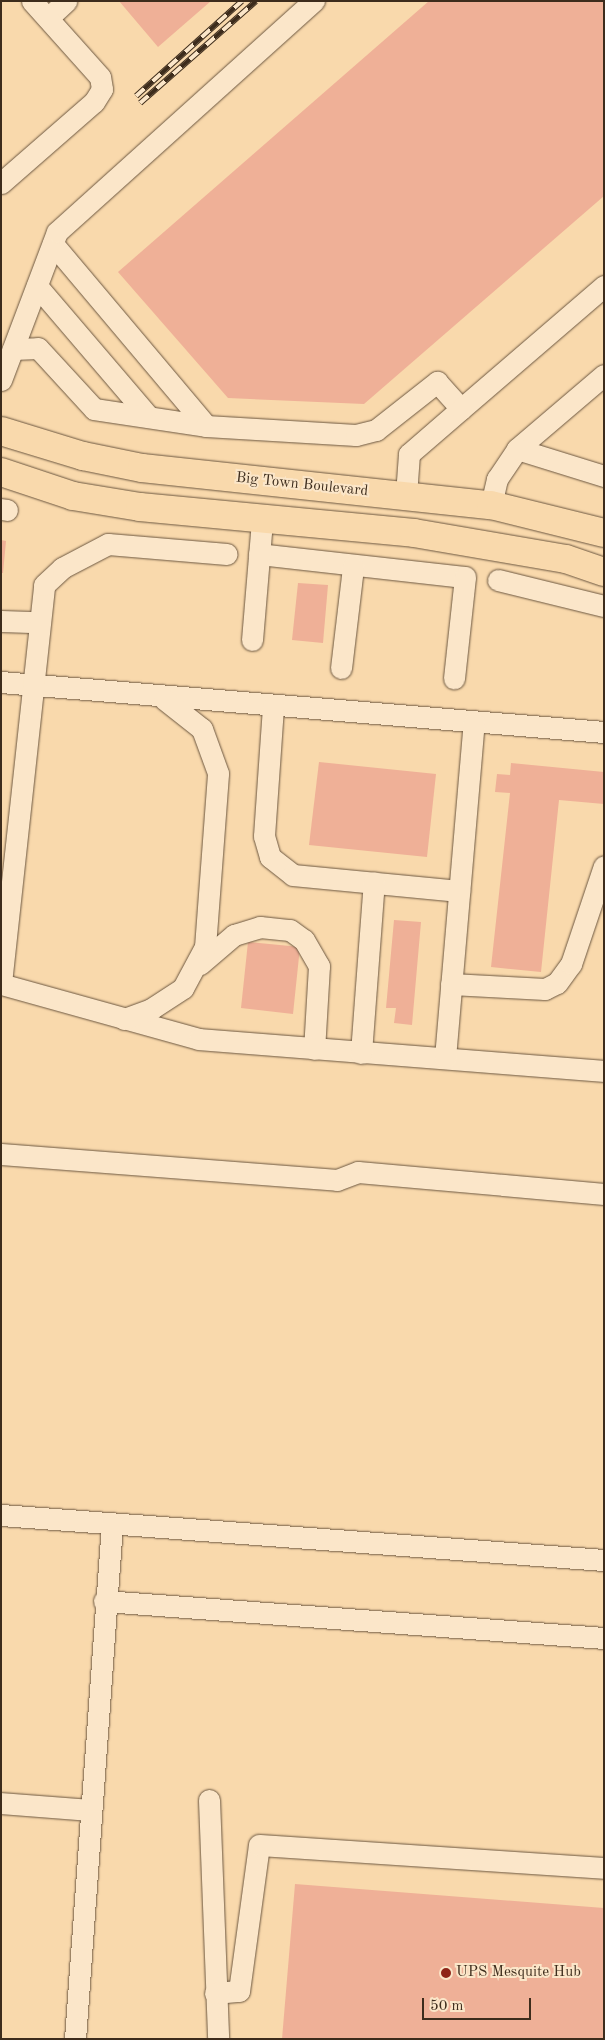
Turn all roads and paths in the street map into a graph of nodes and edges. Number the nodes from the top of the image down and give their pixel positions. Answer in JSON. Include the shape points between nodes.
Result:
{"nodes":[{"id":1,"x":32,"y":1,"type":"edge"},
{"id":2,"x":66,"y":1,"type":"edge"},
{"id":3,"x":314,"y":1,"type":"edge"},
{"id":4,"x":48,"y":18,"type":"junction"},
{"id":5,"x":1,"y":183,"type":"edge"},
{"id":6,"x":53,"y":244,"type":"junction"},
{"id":7,"x":37,"y":286,"type":"junction"},
{"id":8,"x":604,"y":286,"type":"edge"},
{"id":9,"x":13,"y":349,"type":"junction"},
{"id":10,"x":604,"y":375,"type":"edge"},
{"id":11,"x":1,"y":380,"type":"edge"},
{"id":12,"x":461,"y":409,"type":"junction"},
{"id":13,"x":149,"y":417,"type":"junction"},
{"id":14,"x":206,"y":426,"type":"junction"},
{"id":15,"x":1,"y":431,"type":"edge"},
{"id":16,"x":517,"y":449,"type":"junction"},
{"id":17,"x":1,"y":472,"type":"edge"},
{"id":18,"x":604,"y":476,"type":"edge"},
{"id":19,"x":267,"y":482,"type":"junction"},
{"id":20,"x":406,"y":495,"type":"junction"},
{"id":21,"x":490,"y":505,"type":"junction"},
{"id":22,"x":262,"y":520,"type":"junction"},
{"id":23,"x":604,"y":534,"type":"edge"},
{"id":24,"x":227,"y":554,"type":"dead end"},
{"id":25,"x":259,"y":554,"type":"junction"},
{"id":26,"x":353,"y":567,"type":"junction"},
{"id":27,"x":604,"y":572,"type":"edge"},
{"id":28,"x":498,"y":580,"type":"dead end"},
{"id":29,"x":604,"y":606,"type":"edge"},
{"id":30,"x":1,"y":621,"type":"edge"},
{"id":31,"x":38,"y":622,"type":"junction"},
{"id":32,"x":252,"y":640,"type":"dead end"},
{"id":33,"x":340,"y":668,"type":"dead end"},
{"id":34,"x":454,"y":678,"type":"dead end"},
{"id":35,"x":1,"y":682,"type":"edge"},
{"id":36,"x":32,"y":685,"type":"junction"},
{"id":37,"x":161,"y":697,"type":"junction"},
{"id":38,"x":273,"y":707,"type":"junction"},
{"id":39,"x":474,"y":723,"type":"junction"},
{"id":40,"x":604,"y":732,"type":"edge"},
{"id":41,"x":604,"y":866,"type":"edge"},
{"id":42,"x":374,"y":882,"type":"junction"},
{"id":43,"x":459,"y":891,"type":"junction"},
{"id":44,"x":198,"y":966,"type":"junction"},
{"id":45,"x":1,"y":984,"type":"edge"},
{"id":46,"x":451,"y":984,"type":"junction"},
{"id":47,"x":124,"y":1019,"type":"junction"},
{"id":48,"x":314,"y":1049,"type":"junction"},
{"id":49,"x":361,"y":1052,"type":"junction"},
{"id":50,"x":445,"y":1058,"type":"junction"},
{"id":51,"x":604,"y":1071,"type":"edge"},
{"id":52,"x":1,"y":1154,"type":"edge"},
{"id":53,"x":604,"y":1194,"type":"edge"},
{"id":54,"x":1,"y":1515,"type":"edge"},
{"id":55,"x":112,"y":1524,"type":"junction"},
{"id":56,"x":604,"y":1560,"type":"edge"},
{"id":57,"x":104,"y":1601,"type":"junction"},
{"id":58,"x":604,"y":1638,"type":"edge"},
{"id":59,"x":209,"y":1800,"type":"dead end"},
{"id":60,"x":1,"y":1803,"type":"edge"},
{"id":61,"x":90,"y":1810,"type":"junction"},
{"id":62,"x":604,"y":1868,"type":"edge"},
{"id":63,"x":215,"y":1993,"type":"junction"},
{"id":64,"x":75,"y":2039,"type":"edge"},
{"id":65,"x":218,"y":2039,"type":"edge"}],
"edges":[{"from":1,"to":4,"type":"lane"},
{"from":2,"to":4,"type":"lane"},
{"from":3,"to":6,"type":"lane","via":[[57,232]]},
{"from":4,"to":5,"type":"lane","via":[[100,77],[102,89],[94,102]]},
{"from":6,"to":7,"type":"lane"},
{"from":6,"to":14,"type":"lane"},
{"from":7,"to":9,"type":"lane"},
{"from":7,"to":13,"type":"lane"},
{"from":8,"to":12,"type":"lane"},
{"from":9,"to":11,"type":"lane"},
{"from":9,"to":13,"type":"lane","via":[[38,348],[94,409]]},
{"from":10,"to":16,"type":"lane"},
{"from":12,"to":14,"type":"lane","via":[[437,382],[376,430],[356,435]]},
{"from":12,"to":20,"type":"lane","via":[[408,454]]},
{"from":13,"to":14,"type":"lane"},
{"from":15,"to":19,"type":"main road","name":"Big Town Boulevard","via":[[82,456],[142,468]]},
{"from":16,"to":18,"type":"lane"},
{"from":16,"to":21,"type":"lane","via":[[498,479]]},
{"from":17,"to":22,"type":"main road","via":[[73,496]]},
{"from":19,"to":20,"type":"main road","name":"Big Town Boulevard"},
{"from":19,"to":22,"type":"main road"},
{"from":20,"to":21,"type":"main road","name":"Big Town Boulevard"},
{"from":21,"to":23,"type":"main road","name":"Big Town Boulevard"},
{"from":22,"to":25,"type":"lane"},
{"from":22,"to":27,"type":"main road","via":[[477,542]]},
{"from":24,"to":31,"type":"lane","via":[[122,544],[92,550],[44,585]]},
{"from":25,"to":26,"type":"lane"},
{"from":25,"to":32,"type":"lane"},
{"from":26,"to":33,"type":"lane"},
{"from":26,"to":34,"type":"lane","via":[[465,577]]},
{"from":28,"to":29,"type":"lane"},
{"from":30,"to":31,"type":"lane"},
{"from":31,"to":36,"type":"lane"},
{"from":35,"to":36,"type":"lane"},
{"from":36,"to":37,"type":"lane"},
{"from":36,"to":45,"type":"lane"},
{"from":37,"to":38,"type":"lane"},
{"from":37,"to":44,"type":"lane","via":[[202,729],[218,773],[205,947]]},
{"from":38,"to":39,"type":"lane"},
{"from":38,"to":42,"type":"lane","via":[[264,836],[270,858],[293,875]]},
{"from":39,"to":40,"type":"lane"},
{"from":39,"to":43,"type":"lane"},
{"from":41,"to":46,"type":"lane","via":[[571,964],[557,983],[545,989]]},
{"from":42,"to":43,"type":"lane"},
{"from":42,"to":49,"type":"lane"},
{"from":43,"to":46,"type":"lane"},
{"from":44,"to":47,"type":"lane","via":[[170,999]]},
{"from":44,"to":48,"type":"lane","via":[[234,935],[260,927],[290,930],[314,952],[320,998]]},
{"from":45,"to":47,"type":"lane"},
{"from":46,"to":50,"type":"lane"},
{"from":47,"to":48,"type":"lane","via":[[199,1039]]},
{"from":48,"to":49,"type":"lane"},
{"from":49,"to":50,"type":"lane"},
{"from":50,"to":51,"type":"lane"},
{"from":52,"to":53,"type":"lane","via":[[337,1180],[358,1172]]},
{"from":54,"to":55,"type":"lane"},
{"from":55,"to":56,"type":"lane"},
{"from":55,"to":57,"type":"lane"},
{"from":57,"to":58,"type":"lane"},
{"from":57,"to":61,"type":"lane"},
{"from":59,"to":63,"type":"lane"},
{"from":60,"to":61,"type":"lane"},
{"from":61,"to":64,"type":"lane"},
{"from":62,"to":63,"type":"lane","via":[[259,1845],[239,1991]]},
{"from":63,"to":65,"type":"lane"}]}
